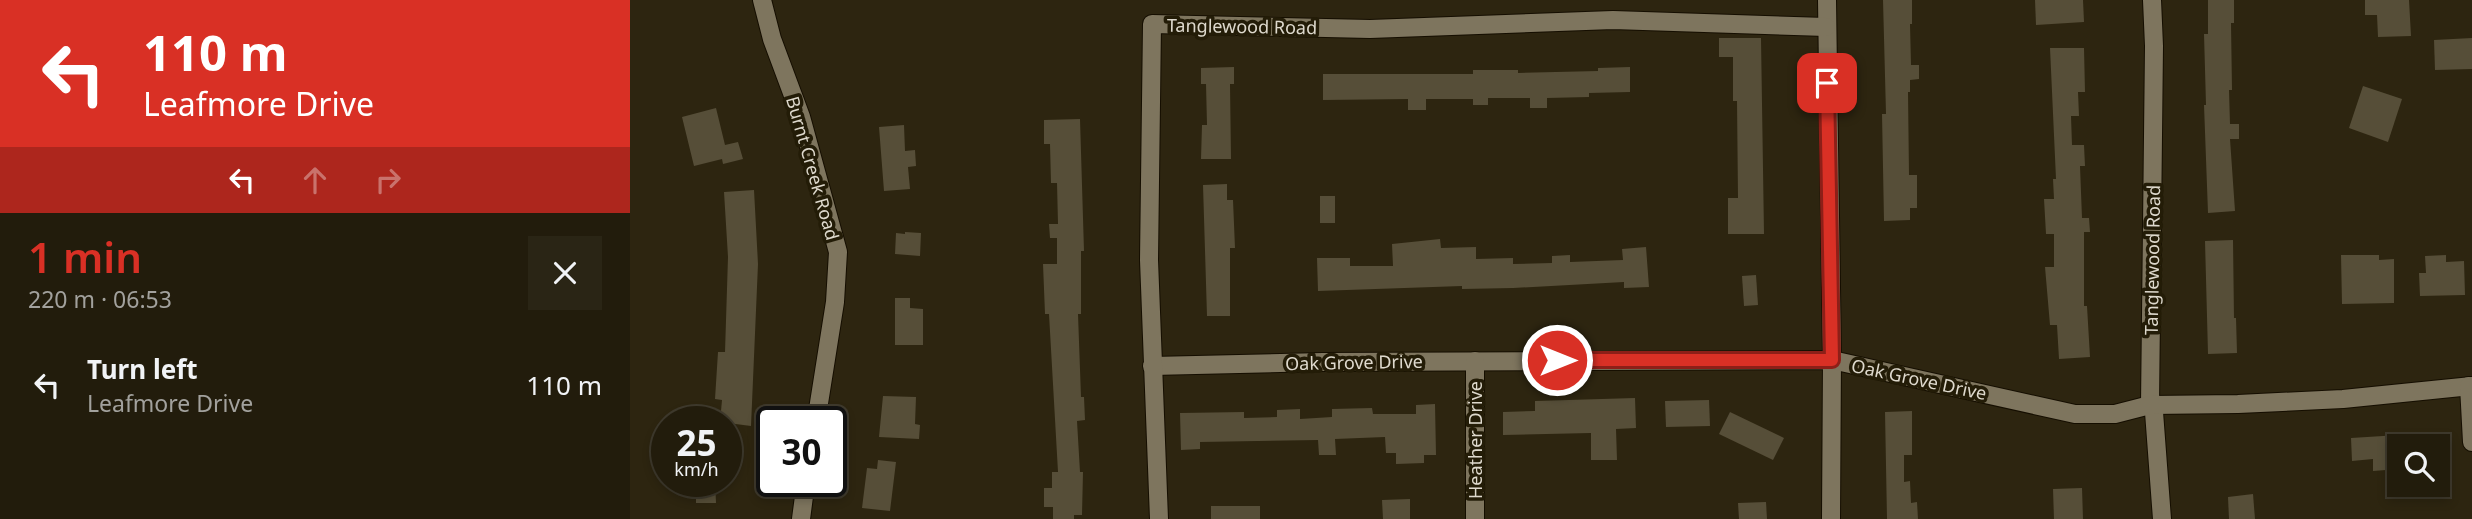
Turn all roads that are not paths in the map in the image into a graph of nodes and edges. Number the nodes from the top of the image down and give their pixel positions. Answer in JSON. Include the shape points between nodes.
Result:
{"nodes":[{"id":1,"x":762,"y":0,"type":"edge"},
{"id":2,"x":1827,"y":0,"type":"edge"},
{"id":3,"x":2152,"y":0,"type":"edge"},
{"id":4,"x":1826,"y":27,"type":"junction"},
{"id":5,"x":1832,"y":360,"type":"junction"},
{"id":6,"x":1475,"y":361,"type":"junction"},
{"id":7,"x":1152,"y":366,"type":"junction"},
{"id":8,"x":2470,"y":386,"type":"edge"},
{"id":9,"x":2150,"y":405,"type":"junction"},
{"id":10,"x":819,"y":406,"type":"edge"},
{"id":11,"x":2472,"y":442,"type":"edge"},
{"id":12,"x":804,"y":497,"type":"edge"},
{"id":13,"x":801,"y":519,"type":"edge"},
{"id":14,"x":1159,"y":519,"type":"edge"},
{"id":15,"x":1475,"y":519,"type":"edge"},
{"id":16,"x":1831,"y":519,"type":"edge"},
{"id":17,"x":2162,"y":519,"type":"edge"}],
"edges":[{"from":1,"to":10,"type":"street","name":"Burnt Creek Road","via":[[801,117],[838,252]]},
{"from":2,"to":4,"type":"street"},
{"from":3,"to":9,"type":"street","name":"Tanglewood Road"},
{"from":4,"to":5,"type":"street"},
{"from":4,"to":7,"type":"street","name":"Tanglewood Road","via":[[1613,20],[1370,29],[1152,24]]},
{"from":5,"to":6,"type":"street","name":"Oak Grove Drive"},
{"from":5,"to":9,"type":"street","name":"Oak Grove Drive","via":[[2075,414],[2115,414]]},
{"from":5,"to":16,"type":"street"},
{"from":6,"to":7,"type":"street","name":"Oak Grove Drive"},
{"from":6,"to":15,"type":"street","name":"Heather Drive"},
{"from":7,"to":14,"type":"street","name":"Tanglewood Road"},
{"from":8,"to":9,"type":"street","name":"Oak Grove Drive","via":[[2343,398]]},
{"from":8,"to":11,"type":"street"},
{"from":9,"to":17,"type":"street","name":"Tanglewood Road"},
{"from":12,"to":13,"type":"street"}]}
